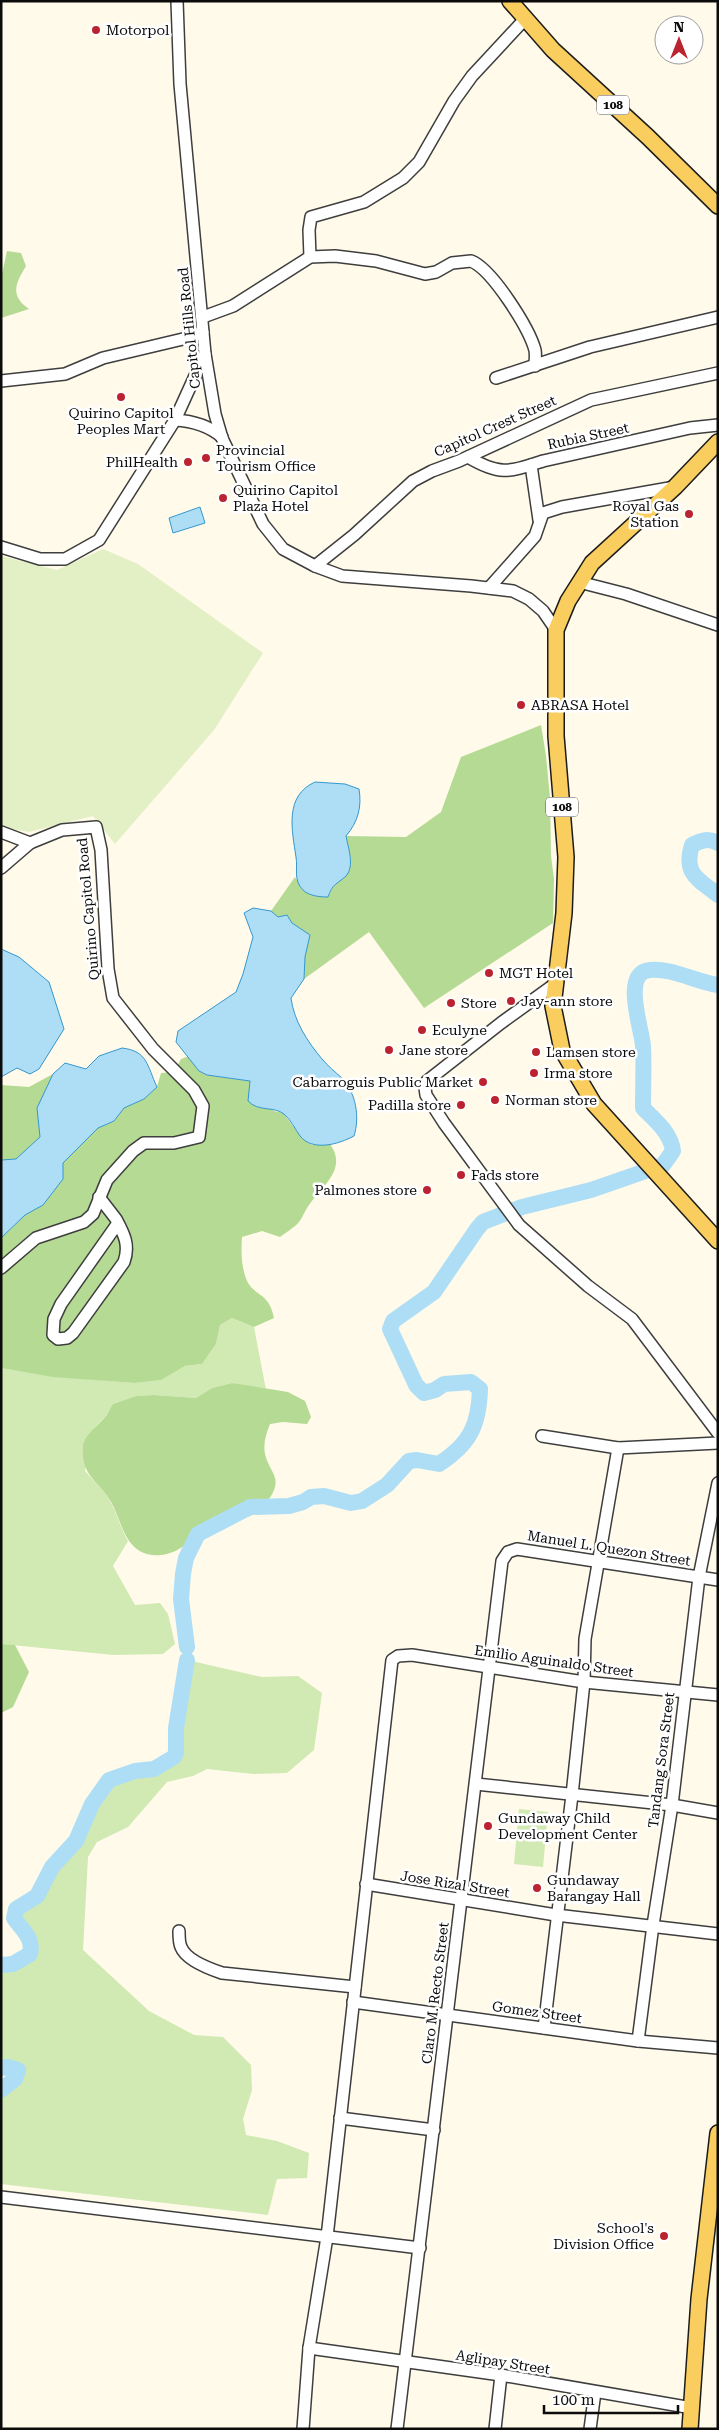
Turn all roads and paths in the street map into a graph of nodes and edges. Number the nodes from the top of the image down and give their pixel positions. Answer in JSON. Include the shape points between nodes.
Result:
{"nodes":[{"id":1,"x":177,"y":1,"type":"edge"},
{"id":2,"x":510,"y":1,"type":"edge"},
{"id":3,"x":525,"y":19,"type":"junction"},
{"id":4,"x":718,"y":206,"type":"edge"},
{"id":5,"x":310,"y":257,"type":"junction"},
{"id":6,"x":203,"y":317,"type":"junction"},
{"id":7,"x":718,"y":317,"type":"edge"},
{"id":8,"x":203,"y":332,"type":"junction"},
{"id":9,"x":205,"y":354,"type":"junction"},
{"id":10,"x":535,"y":366,"type":"junction"},
{"id":11,"x":718,"y":373,"type":"edge"},
{"id":12,"x":496,"y":378,"type":"dead end"},
{"id":13,"x":1,"y":381,"type":"edge"},
{"id":14,"x":175,"y":420,"type":"junction"},
{"id":15,"x":718,"y":425,"type":"edge"},
{"id":16,"x":222,"y":438,"type":"junction"},
{"id":17,"x":718,"y":442,"type":"edge"},
{"id":18,"x":468,"y":457,"type":"junction"},
{"id":19,"x":531,"y":465,"type":"junction"},
{"id":20,"x":675,"y":487,"type":"junction"},
{"id":21,"x":539,"y":520,"type":"junction"},
{"id":22,"x":1,"y":547,"type":"edge"},
{"id":23,"x":315,"y":566,"type":"junction"},
{"id":24,"x":578,"y":582,"type":"junction"},
{"id":25,"x":489,"y":588,"type":"junction"},
{"id":26,"x":718,"y":625,"type":"edge"},
{"id":27,"x":556,"y":630,"type":"junction"},
{"id":28,"x":1,"y":832,"type":"edge"},
{"id":29,"x":30,"y":843,"type":"junction"},
{"id":30,"x":1,"y":868,"type":"edge"},
{"id":31,"x":555,"y":984,"type":"junction"},
{"id":32,"x":99,"y":1197,"type":"junction"},
{"id":33,"x":118,"y":1223,"type":"junction"},
{"id":34,"x":718,"y":1241,"type":"edge"},
{"id":35,"x":1,"y":1268,"type":"edge"},
{"id":36,"x":718,"y":1433,"type":"edge"},
{"id":37,"x":542,"y":1436,"type":"dead end"},
{"id":38,"x":718,"y":1443,"type":"edge"},
{"id":39,"x":618,"y":1448,"type":"junction"},
{"id":40,"x":718,"y":1484,"type":"edge"},
{"id":41,"x":502,"y":1562,"type":"joint"},
{"id":42,"x":597,"y":1563,"type":"junction"},
{"id":43,"x":699,"y":1577,"type":"junction"},
{"id":44,"x":718,"y":1580,"type":"edge"},
{"id":45,"x":490,"y":1668,"type":"junction"},
{"id":46,"x":584,"y":1682,"type":"junction"},
{"id":47,"x":684,"y":1692,"type":"junction"},
{"id":48,"x":718,"y":1695,"type":"edge"},
{"id":49,"x":476,"y":1784,"type":"junction"},
{"id":50,"x":572,"y":1795,"type":"junction"},
{"id":51,"x":672,"y":1805,"type":"junction"},
{"id":52,"x":718,"y":1813,"type":"edge"},
{"id":53,"x":366,"y":1884,"type":"junction"},
{"id":54,"x":462,"y":1901,"type":"junction"},
{"id":55,"x":556,"y":1914,"type":"junction"},
{"id":56,"x":653,"y":1925,"type":"junction"},
{"id":57,"x":179,"y":1931,"type":"dead end"},
{"id":58,"x":718,"y":1934,"type":"edge"},
{"id":59,"x":355,"y":1987,"type":"junction"},
{"id":60,"x":353,"y":2002,"type":"junction"},
{"id":61,"x":448,"y":2016,"type":"junction"},
{"id":62,"x":544,"y":2028,"type":"junction"},
{"id":63,"x":638,"y":2041,"type":"junction"},
{"id":64,"x":718,"y":2048,"type":"edge"},
{"id":65,"x":340,"y":2118,"type":"junction"},
{"id":66,"x":434,"y":2130,"type":"junction"},
{"id":67,"x":718,"y":2133,"type":"edge"},
{"id":68,"x":1,"y":2197,"type":"edge"},
{"id":69,"x":327,"y":2237,"type":"junction"},
{"id":70,"x":420,"y":2248,"type":"junction"},
{"id":71,"x":309,"y":2348,"type":"junction"},
{"id":72,"x":406,"y":2362,"type":"junction"},
{"id":73,"x":501,"y":2375,"type":"junction"},
{"id":74,"x":595,"y":2392,"type":"junction"},
{"id":75,"x":692,"y":2408,"type":"junction"},
{"id":76,"x":303,"y":2429,"type":"edge"},
{"id":77,"x":397,"y":2429,"type":"edge"},
{"id":78,"x":495,"y":2429,"type":"edge"},
{"id":79,"x":590,"y":2429,"type":"edge"},
{"id":80,"x":690,"y":2429,"type":"edge"}],
"edges":[{"from":1,"to":6,"type":"street","name":"Capitol Hills Road","via":[[180,84]]},
{"from":2,"to":3,"type":"main road","number":"108"},
{"from":3,"to":4,"type":"main road","number":"108","via":[[553,50]]},
{"from":3,"to":5,"type":"street","via":[[472,76],[419,162],[403,178],[364,202],[312,217]]},
{"from":5,"to":6,"type":"street","via":[[233,306]]},
{"from":5,"to":10,"type":"street","via":[[376,261],[424,274],[462,261],[473,261],[522,319],[536,352]]},
{"from":6,"to":8,"type":"street","name":"Capitol Hills Road"},
{"from":7,"to":10,"type":"street","via":[[590,347]]},
{"from":8,"to":9,"type":"street","name":"Capitol Hills Road"},
{"from":8,"to":13,"type":"street","via":[[103,358],[65,374]]},
{"from":9,"to":14,"type":"street"},
{"from":9,"to":16,"type":"street","name":"Capitol Hills Road"},
{"from":10,"to":12,"type":"street"},
{"from":11,"to":18,"type":"street","name":"Capitol Crest Street","via":[[591,400]]},
{"from":14,"to":16,"type":"street","via":[[211,428]]},
{"from":14,"to":22,"type":"street","via":[[105,532],[93,545],[65,559],[40,559]]},
{"from":15,"to":19,"type":"street","name":"Rubia Street","via":[[690,428]]},
{"from":16,"to":23,"type":"street","name":"Capitol Hills Road","via":[[263,524],[284,549]]},
{"from":17,"to":20,"type":"main road","number":"108"},
{"from":18,"to":19,"type":"street","name":"Rubia Street","via":[[488,469]]},
{"from":18,"to":23,"type":"street","name":"Capitol Crest Street","via":[[413,481]]},
{"from":19,"to":21,"type":"street"},
{"from":20,"to":21,"type":"street","via":[[551,509]]},
{"from":20,"to":24,"type":"main road","number":"108","via":[[592,563]]},
{"from":21,"to":25,"type":"street","via":[[535,536]]},
{"from":23,"to":25,"type":"street","name":"Capitol Hills Road","via":[[342,576]]},
{"from":24,"to":26,"type":"street","via":[[626,594]]},
{"from":24,"to":27,"type":"main road","number":"108"},
{"from":25,"to":27,"type":"street","name":"Capitol Hills Road","via":[[513,591],[529,599],[543,611]]},
{"from":27,"to":31,"type":"main road","number":"108","via":[[556,736],[566,857],[564,912]]},
{"from":28,"to":29,"type":"street"},
{"from":29,"to":30,"type":"street"},
{"from":29,"to":32,"type":"street","name":"Quirino Capitol Road","via":[[62,830],[96,827],[101,850],[108,969],[113,998],[153,1049],[194,1090],[203,1106],[199,1137],[174,1143],[144,1143],[107,1180]]},
{"from":31,"to":34,"type":"main road","number":"108","via":[[553,1006],[562,1050],[594,1104]]},
{"from":31,"to":36,"type":"street","via":[[425,1085],[426,1095],[519,1225],[588,1286],[632,1319]]},
{"from":32,"to":33,"type":"street"},
{"from":32,"to":35,"type":"street","name":"Quirino Capitol Road","via":[[93,1214],[84,1222],[36,1238]]},
{"from":33,"to":33,"type":"street","via":[[54,1319],[53,1335],[58,1339],[68,1338],[73,1333],[124,1262],[127,1244]]},
{"from":37,"to":39,"type":"street"},
{"from":38,"to":39,"type":"street"},
{"from":39,"to":42,"type":"street"},
{"from":40,"to":43,"type":"street","name":"Tandang Sora Street"},
{"from":41,"to":42,"type":"street","name":"Manuel L. Quezon Street","via":[[508,1552],[517,1549]]},
{"from":41,"to":45,"type":"street","name":"Claro M. Recto Street"},
{"from":42,"to":43,"type":"street","name":"Manuel L. Quezon Street"},
{"from":42,"to":46,"type":"street","via":[[585,1639]]},
{"from":43,"to":44,"type":"street","name":"Manuel L. Quezon Street"},
{"from":43,"to":47,"type":"street","name":"Tandang Sora Street"},
{"from":45,"to":46,"type":"street","name":"Emilio Aguinaldo Street"},
{"from":45,"to":49,"type":"street","name":"Claro M. Recto Street"},
{"from":45,"to":53,"type":"street","name":"Emilio Aguinaldo Street","via":[[412,1655],[398,1656],[390,1664]]},
{"from":46,"to":47,"type":"street","name":"Emilio Aguinaldo Street"},
{"from":46,"to":50,"type":"street"},
{"from":47,"to":48,"type":"street","name":"Emilio Aguinaldo Street"},
{"from":47,"to":51,"type":"street","name":"Tandang Sora Street"},
{"from":49,"to":50,"type":"street"},
{"from":49,"to":54,"type":"street","name":"Claro M. Recto Street"},
{"from":50,"to":51,"type":"street"},
{"from":50,"to":55,"type":"street"},
{"from":51,"to":52,"type":"street"},
{"from":51,"to":56,"type":"street","name":"Tandang Sora Street"},
{"from":53,"to":54,"type":"street","name":"Jose Rizal Street"},
{"from":53,"to":59,"type":"street"},
{"from":54,"to":55,"type":"street","name":"Jose Rizal Street"},
{"from":54,"to":61,"type":"street","name":"Claro M. Recto Street"},
{"from":55,"to":56,"type":"street","name":"Jose Rizal Street"},
{"from":55,"to":62,"type":"street"},
{"from":56,"to":58,"type":"street","name":"Jose Rizal Street"},
{"from":56,"to":63,"type":"street","name":"Tandang Sora Street"},
{"from":57,"to":59,"type":"street","via":[[180,1947],[185,1953],[212,1970]]},
{"from":59,"to":60,"type":"street"},
{"from":60,"to":61,"type":"street","name":"Gomez Street"},
{"from":60,"to":65,"type":"street"},
{"from":61,"to":62,"type":"street","name":"Gomez Street"},
{"from":61,"to":66,"type":"street","name":"Claro M. Recto Street"},
{"from":62,"to":63,"type":"street","name":"Gomez Street"},
{"from":63,"to":64,"type":"street","name":"Gomez Street"},
{"from":65,"to":66,"type":"street"},
{"from":65,"to":69,"type":"street"},
{"from":66,"to":70,"type":"street","name":"Claro M. Recto Street"},
{"from":67,"to":75,"type":"main road"},
{"from":68,"to":69,"type":"street"},
{"from":69,"to":70,"type":"street"},
{"from":69,"to":71,"type":"street"},
{"from":70,"to":72,"type":"street","name":"Claro M. Recto Street"},
{"from":71,"to":72,"type":"street","name":"Aglipay Street"},
{"from":71,"to":76,"type":"street"},
{"from":72,"to":73,"type":"street","name":"Aglipay Street"},
{"from":72,"to":77,"type":"street","name":"Claro M. Recto Street"},
{"from":73,"to":74,"type":"street","name":"Aglipay Street"},
{"from":73,"to":78,"type":"street"},
{"from":74,"to":75,"type":"street","name":"Aglipay Street"},
{"from":74,"to":79,"type":"street"},
{"from":75,"to":80,"type":"main road"}]}
